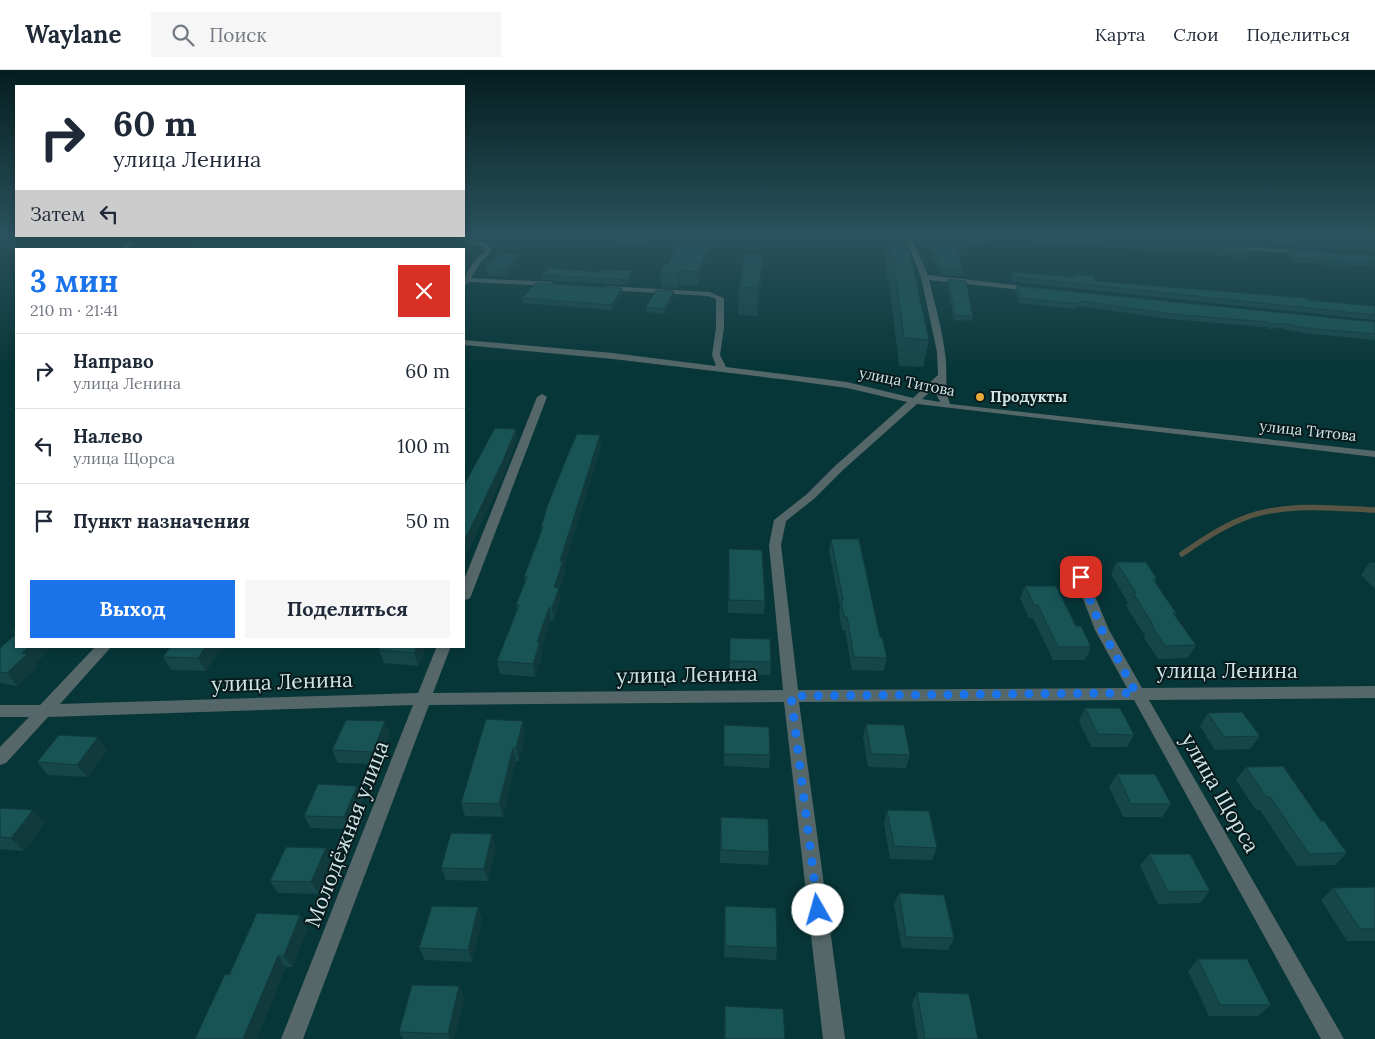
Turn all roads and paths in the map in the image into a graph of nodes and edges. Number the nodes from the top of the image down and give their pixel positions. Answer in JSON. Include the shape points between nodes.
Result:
{"nodes":[{"id":1,"x":469,"y":279,"type":"edge"},
{"id":2,"x":925,"y":279,"type":"edge"},
{"id":3,"x":937,"y":279,"type":"edge"},
{"id":4,"x":560,"y":285,"type":"edge"},
{"id":5,"x":600,"y":287,"type":"edge"},
{"id":6,"x":1041,"y":290,"type":"edge"},
{"id":7,"x":465,"y":342,"type":"edge"},
{"id":8,"x":722,"y":369,"type":"junction"},
{"id":9,"x":943,"y":376,"type":"junction"},
{"id":10,"x":542,"y":397,"type":"dead end"},
{"id":11,"x":913,"y":401,"type":"junction"},
{"id":12,"x":946,"y":406,"type":"junction"},
{"id":13,"x":1375,"y":454,"type":"edge"},
{"id":14,"x":1076,"y":565,"type":"dead end"},
{"id":15,"x":465,"y":593,"type":"edge"},
{"id":16,"x":103,"y":648,"type":"edge"},
{"id":17,"x":443,"y":648,"type":"edge"},
{"id":18,"x":1375,"y":692,"type":"edge"},
{"id":19,"x":1136,"y":693,"type":"junction"},
{"id":20,"x":791,"y":696,"type":"junction"},
{"id":21,"x":423,"y":699,"type":"junction"},
{"id":22,"x":0,"y":711,"type":"edge"},
{"id":23,"x":44,"y":711,"type":"junction"},
{"id":24,"x":0,"y":758,"type":"edge"},
{"id":25,"x":292,"y":1039,"type":"edge"},
{"id":26,"x":834,"y":1039,"type":"edge"},
{"id":27,"x":1333,"y":1039,"type":"edge"}],
"edges":[{"from":1,"to":4,"type":"street"},
{"from":2,"to":9,"type":"street"},
{"from":3,"to":6,"type":"street"},
{"from":5,"to":8,"type":"street","via":[[709,294],[720,298],[716,355]]},
{"from":7,"to":8,"type":"street","name":"улица Титова"},
{"from":8,"to":11,"type":"street","name":"улица Титова","via":[[847,385]]},
{"from":9,"to":11,"type":"street"},
{"from":9,"to":12,"type":"street","via":[[941,393]]},
{"from":10,"to":15,"type":"street"},
{"from":11,"to":12,"type":"street","name":"улица Титова"},
{"from":11,"to":20,"type":"street","via":[[780,520],[775,545]]},
{"from":12,"to":13,"type":"street","name":"улица Титова"},
{"from":14,"to":19,"type":"street","name":"улица Щорса","via":[[1102,630]]},
{"from":16,"to":23,"type":"street"},
{"from":17,"to":21,"type":"street","name":"Молодёжная улица"},
{"from":18,"to":19,"type":"street","name":"улица Ленина"},
{"from":19,"to":20,"type":"street","name":"улица Ленина"},
{"from":19,"to":27,"type":"street","name":"улица Щорса"},
{"from":20,"to":21,"type":"street","name":"улица Ленина"},
{"from":20,"to":26,"type":"street"},
{"from":21,"to":23,"type":"street","name":"улица Ленина"},
{"from":21,"to":25,"type":"street","name":"Молодёжная улица"},
{"from":22,"to":23,"type":"street","name":"улица Ленина"},
{"from":23,"to":24,"type":"street"}]}
